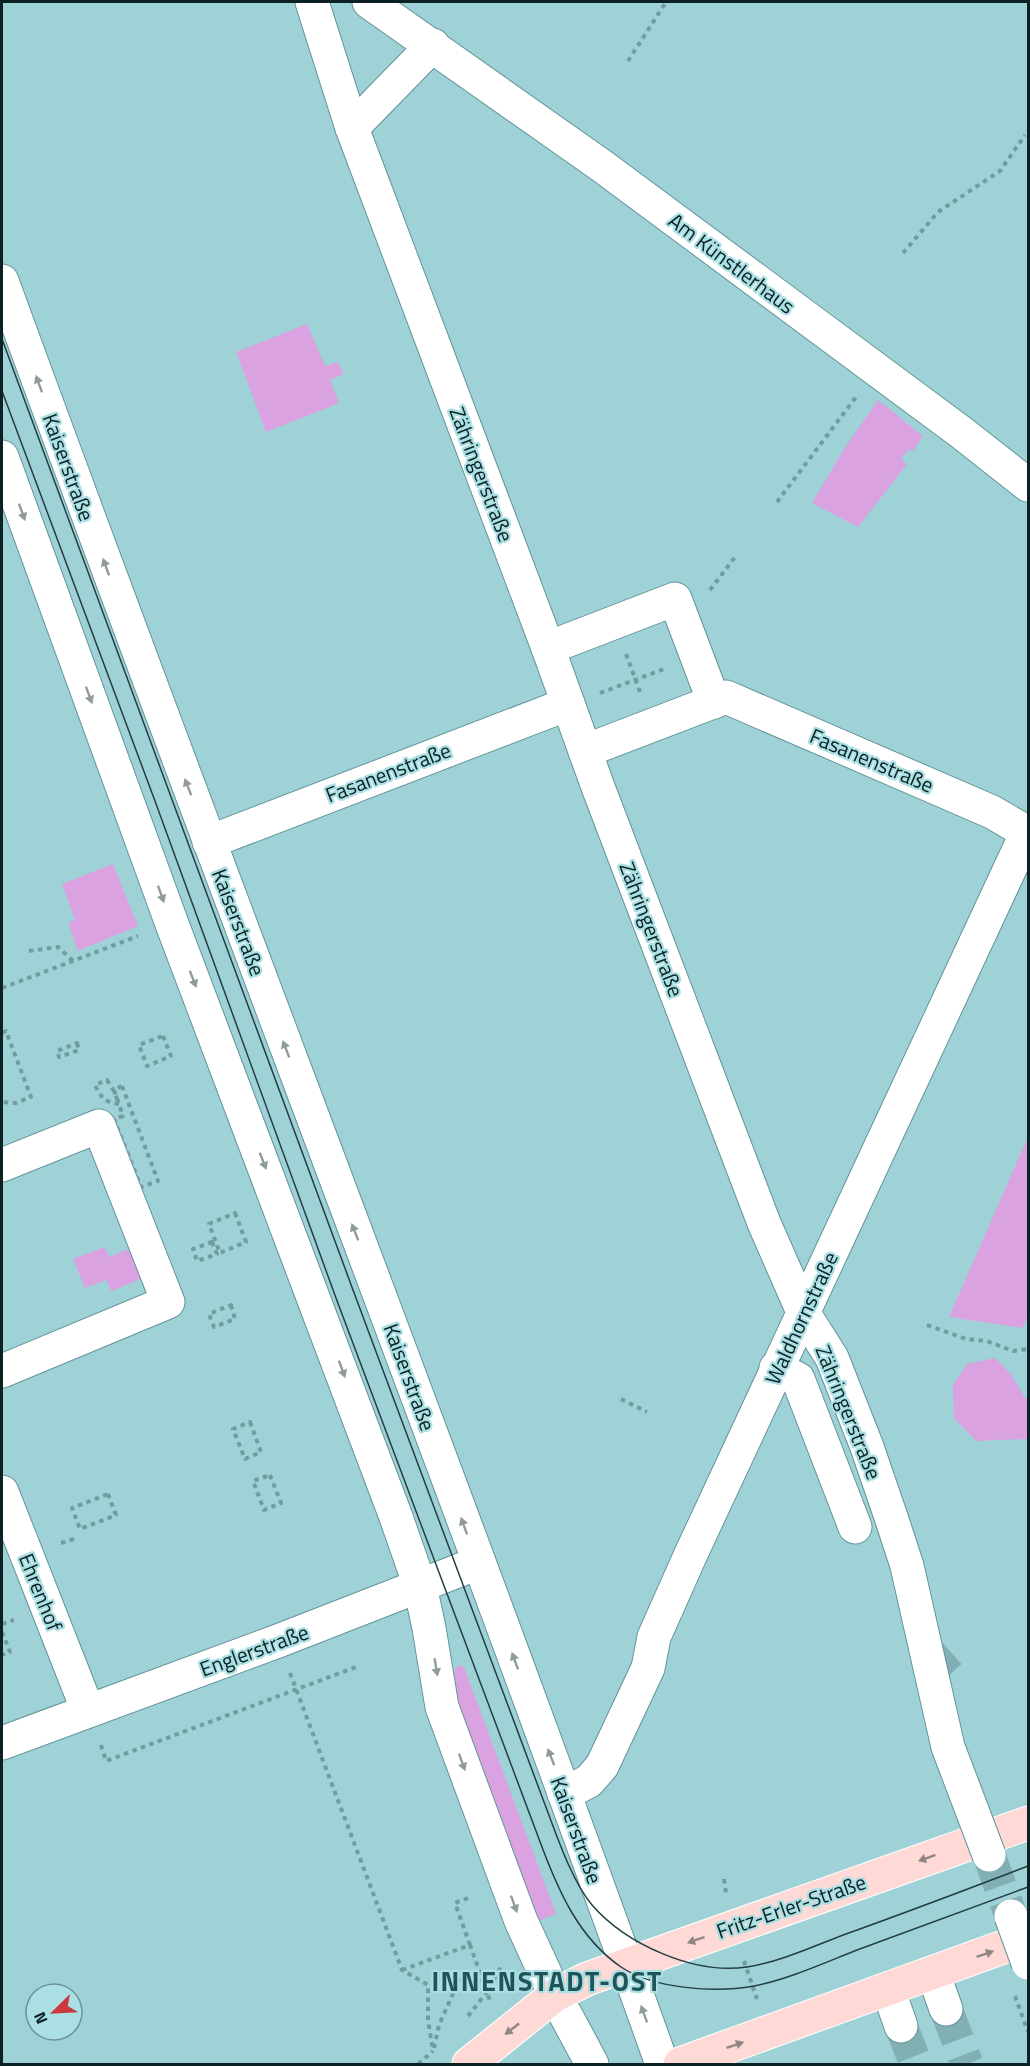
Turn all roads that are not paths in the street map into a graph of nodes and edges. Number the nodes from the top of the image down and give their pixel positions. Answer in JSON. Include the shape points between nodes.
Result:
{"nodes":[{"id":1,"x":312,"y":2,"type":"edge"},
{"id":2,"x":369,"y":2,"type":"edge"},
{"id":3,"x":433,"y":45,"type":"junction"},
{"id":4,"x":352,"y":128,"type":"junction"},
{"id":5,"x":2,"y":281,"type":"edge"},
{"id":6,"x":2,"y":457,"type":"edge"},
{"id":7,"x":1029,"y":485,"type":"edge"},
{"id":8,"x":548,"y":648,"type":"junction"},
{"id":9,"x":583,"y":699,"type":"junction"},
{"id":10,"x":714,"y":702,"type":"junction"},
{"id":11,"x":585,"y":751,"type":"junction"},
{"id":12,"x":1028,"y":832,"type":"edge"},
{"id":13,"x":209,"y":842,"type":"junction"},
{"id":14,"x":2,"y":1165,"type":"edge"},
{"id":15,"x":803,"y":1312,"type":"junction"},
{"id":16,"x":776,"y":1368,"type":"junction"},
{"id":17,"x":2,"y":1371,"type":"edge"},
{"id":18,"x":2,"y":1492,"type":"edge"},
{"id":19,"x":855,"y":1527,"type":"dead end"},
{"id":20,"x":478,"y":1563,"type":"junction"},
{"id":21,"x":420,"y":1586,"type":"junction"},
{"id":22,"x":84,"y":1701,"type":"junction"},
{"id":23,"x":2,"y":1743,"type":"edge"},
{"id":24,"x":948,"y":1745,"type":"dead end"},
{"id":25,"x":564,"y":1794,"type":"junction"},
{"id":26,"x":1029,"y":1823,"type":"edge"},
{"id":27,"x":986,"y":1847,"type":"junction"},
{"id":28,"x":1020,"y":1927,"type":"edge"},
{"id":29,"x":626,"y":1964,"type":"junction"},
{"id":30,"x":1029,"y":1964,"type":"edge"},
{"id":31,"x":933,"y":1973,"type":"junction"},
{"id":32,"x":888,"y":1989,"type":"junction"},
{"id":33,"x":555,"y":1995,"type":"junction"},
{"id":34,"x":946,"y":2009,"type":"tunnel mouth"},
{"id":35,"x":901,"y":2026,"type":"tunnel mouth"},
{"id":36,"x":469,"y":2064,"type":"edge"},
{"id":37,"x":592,"y":2064,"type":"edge"},
{"id":38,"x":662,"y":2064,"type":"edge"},
{"id":39,"x":680,"y":2064,"type":"edge"}],
"edges":[{"from":1,"to":4,"type":"street","name":"Zähringerstraße"},
{"from":2,"to":3,"type":"street","name":"Am Künstlerhaus"},
{"from":3,"to":4,"type":"street"},
{"from":3,"to":7,"type":"street","name":"Am Künstlerhaus","via":[[602,166]]},
{"from":4,"to":8,"type":"street","name":"Zähringerstraße"},
{"from":13,"to":5,"type":"street","name":"Kaiserstraße","one_way":true},
{"from":6,"to":21,"type":"street","one_way":true},
{"from":8,"to":9,"type":"street","name":"Zähringerstraße"},
{"from":8,"to":10,"type":"street","via":[[675,599]]},
{"from":9,"to":11,"type":"street","name":"Zähringerstraße"},
{"from":9,"to":13,"type":"street","name":"Fasanenstraße"},
{"from":10,"to":11,"type":"street"},
{"from":10,"to":12,"type":"street","name":"Fasanenstraße","via":[[726,697],[992,812]]},
{"from":11,"to":15,"type":"street","name":"Zähringerstraße","via":[[764,1223]]},
{"from":12,"to":15,"type":"street","name":"Waldhornstraße"},
{"from":20,"to":13,"type":"street","name":"Kaiserstraße","one_way":true},
{"from":14,"to":17,"type":"street","via":[[99,1126],[168,1302]]},
{"from":15,"to":16,"type":"street","name":"Waldhornstraße"},
{"from":15,"to":27,"type":"street","name":"Zähringerstraße","bridge":true,"via":[[832,1358],[892,1520],[907,1566],[948,1747]]},
{"from":16,"to":19,"type":"street","via":[[798,1379]]},
{"from":16,"to":25,"type":"street","name":"Waldhornstraße","via":[[666,1609],[654,1637],[648,1668],[602,1766],[589,1781]]},
{"from":18,"to":22,"type":"street","name":"Ehrenhof"},
{"from":20,"to":21,"type":"street"},
{"from":25,"to":20,"type":"street","name":"Kaiserstraße","one_way":true},
{"from":21,"to":22,"type":"street","name":"Englerstraße","via":[[136,1695]]},
{"from":21,"to":33,"type":"street","one_way":true,"via":[[442,1707],[520,1921]]},
{"from":22,"to":23,"type":"street","name":"Englerstraße"},
{"from":24,"to":27,"type":"street"},
{"from":25,"to":29,"type":"street","name":"Kaiserstraße"},
{"from":26,"to":27,"type":"main road","name":"Fritz-Erler-Straße"},
{"from":27,"to":29,"type":"main road","name":"Fritz-Erler-Straße","one_way":true},
{"from":28,"to":30,"type":"street","bridge":true},
{"from":31,"to":28,"type":"main road","one_way":true},
{"from":29,"to":33,"type":"main road","name":"Fritz-Erler-Straße"},
{"from":38,"to":29,"type":"street","name":"Kaiserstraße","one_way":true},
{"from":31,"to":32,"type":"main road"},
{"from":31,"to":34,"type":"street"},
{"from":32,"to":35,"type":"street"},
{"from":39,"to":32,"type":"main road","one_way":true},
{"from":33,"to":36,"type":"main road","one_way":true},
{"from":33,"to":37,"type":"street"}]}
